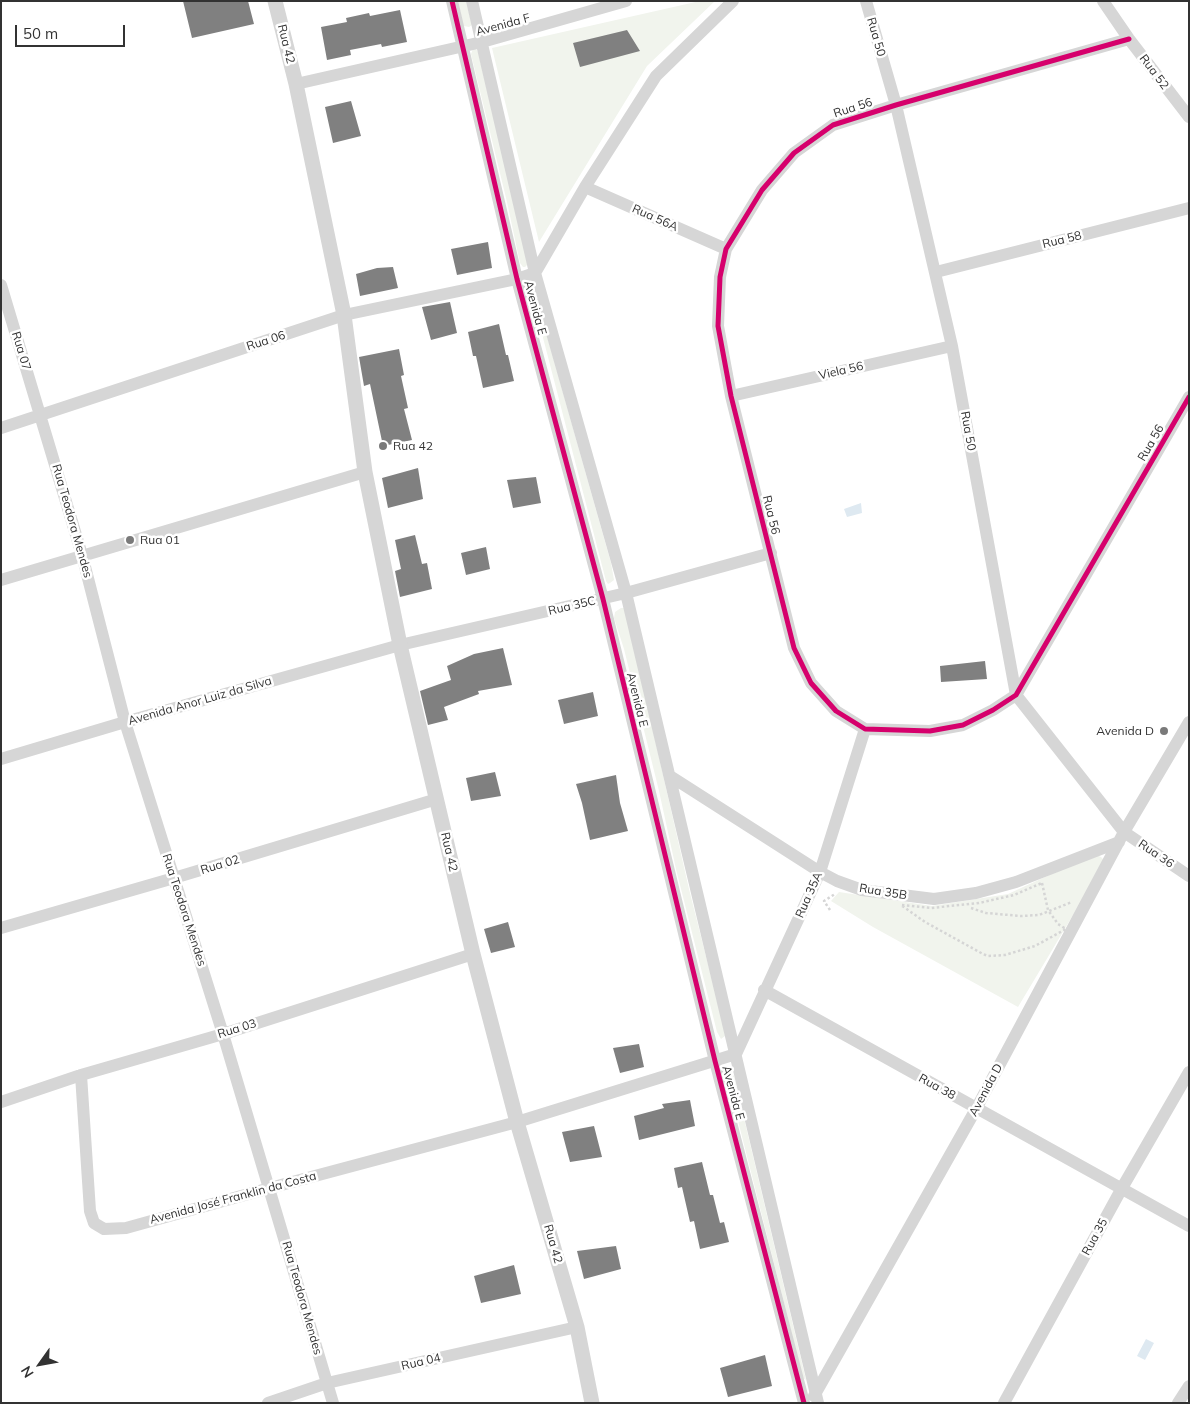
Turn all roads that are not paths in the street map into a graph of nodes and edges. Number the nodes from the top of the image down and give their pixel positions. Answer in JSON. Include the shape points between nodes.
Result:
{"nodes":[{"id":1,"x":275,"y":1,"type":"edge"},
{"id":2,"x":452,"y":1,"type":"edge"},
{"id":3,"x":472,"y":1,"type":"edge"},
{"id":4,"x":626,"y":1,"type":"edge"},
{"id":5,"x":733,"y":1,"type":"edge"},
{"id":6,"x":866,"y":1,"type":"edge"},
{"id":7,"x":1103,"y":1,"type":"edge"},
{"id":8,"x":1129,"y":39,"type":"junction"},
{"id":9,"x":482,"y":42,"type":"junction"},
{"id":10,"x":463,"y":46,"type":"junction"},
{"id":11,"x":296,"y":84,"type":"junction"},
{"id":12,"x":896,"y":105,"type":"junction"},
{"id":13,"x":1189,"y":117,"type":"edge"},
{"id":14,"x":585,"y":187,"type":"junction"},
{"id":15,"x":1189,"y":208,"type":"edge"},
{"id":16,"x":726,"y":249,"type":"junction"},
{"id":17,"x":936,"y":272,"type":"junction"},
{"id":18,"x":535,"y":273,"type":"junction"},
{"id":19,"x":517,"y":279,"type":"junction"},
{"id":20,"x":1,"y":285,"type":"edge"},
{"id":21,"x":344,"y":315,"type":"junction"},
{"id":22,"x":952,"y":346,"type":"junction"},
{"id":23,"x":731,"y":396,"type":"junction"},
{"id":24,"x":1189,"y":397,"type":"edge"},
{"id":25,"x":40,"y":416,"type":"junction"},
{"id":26,"x":1,"y":428,"type":"edge"},
{"id":27,"x":365,"y":472,"type":"junction"},
{"id":28,"x":771,"y":553,"type":"junction"},
{"id":29,"x":82,"y":555,"type":"junction"},
{"id":30,"x":1,"y":580,"type":"edge"},
{"id":31,"x":626,"y":593,"type":"junction"},
{"id":32,"x":602,"y":599,"type":"junction"},
{"id":33,"x":400,"y":645,"type":"junction"},
{"id":34,"x":1016,"y":695,"type":"junction"},
{"id":35,"x":125,"y":722,"type":"junction"},
{"id":36,"x":1189,"y":722,"type":"edge"},
{"id":37,"x":865,"y":729,"type":"junction"},
{"id":38,"x":1,"y":759,"type":"edge"},
{"id":39,"x":670,"y":776,"type":"junction"},
{"id":40,"x":437,"y":800,"type":"junction"},
{"id":41,"x":1122,"y":837,"type":"junction"},
{"id":42,"x":820,"y":872,"type":"junction"},
{"id":43,"x":1189,"y":876,"type":"edge"},
{"id":44,"x":174,"y":878,"type":"junction"},
{"id":45,"x":1,"y":928,"type":"edge"},
{"id":46,"x":473,"y":954,"type":"junction"},
{"id":47,"x":764,"y":990,"type":"junction"},
{"id":48,"x":223,"y":1034,"type":"junction"},
{"id":49,"x":736,"y":1054,"type":"junction"},
{"id":50,"x":715,"y":1061,"type":"junction"},
{"id":51,"x":1189,"y":1072,"type":"edge"},
{"id":52,"x":81,"y":1076,"type":"junction"},
{"id":53,"x":1,"y":1102,"type":"edge"},
{"id":54,"x":976,"y":1109,"type":"junction"},
{"id":55,"x":517,"y":1122,"type":"junction"},
{"id":56,"x":270,"y":1188,"type":"junction"},
{"id":57,"x":1122,"y":1188,"type":"junction"},
{"id":58,"x":1189,"y":1226,"type":"edge"},
{"id":59,"x":789,"y":1281,"type":"junction"},
{"id":60,"x":774,"y":1287,"type":"junction"},
{"id":61,"x":577,"y":1327,"type":"junction"},
{"id":62,"x":327,"y":1383,"type":"junction"},
{"id":63,"x":1189,"y":1386,"type":"edge"},
{"id":64,"x":811,"y":1401,"type":"edge"},
{"id":65,"x":268,"y":1403,"type":"edge"},
{"id":66,"x":333,"y":1403,"type":"edge"},
{"id":67,"x":592,"y":1403,"type":"edge"},
{"id":68,"x":1004,"y":1403,"type":"edge"},
{"id":69,"x":1178,"y":1403,"type":"edge"}],
"edges":[{"from":1,"to":11,"type":"street","name":"Rua 42"},
{"from":2,"to":10,"type":"street","name":"Avenida E"},
{"from":3,"to":9,"type":"street","name":"Avenida E"},
{"from":4,"to":9,"type":"street","name":"Avenida F"},
{"from":5,"to":14,"type":"street","via":[[656,76]]},
{"from":6,"to":12,"type":"street","name":"Rua 50"},
{"from":7,"to":8,"type":"street","name":"Rua 52"},
{"from":8,"to":12,"type":"street","name":"Rua 56"},
{"from":8,"to":13,"type":"street","name":"Rua 52"},
{"from":9,"to":10,"type":"street","name":"Avenida F"},
{"from":9,"to":18,"type":"street","name":"Avenida E"},
{"from":10,"to":11,"type":"street","name":"Avenida F"},
{"from":10,"to":19,"type":"street","name":"Avenida E"},
{"from":11,"to":21,"type":"street","name":"Rua 42"},
{"from":12,"to":16,"type":"street","name":"Rua 56","via":[[833,125],[794,153],[762,190]]},
{"from":12,"to":17,"type":"street","name":"Rua 50"},
{"from":14,"to":16,"type":"street","name":"Rua 56A"},
{"from":14,"to":18,"type":"street"},
{"from":15,"to":17,"type":"street","name":"Rua 58"},
{"from":16,"to":23,"type":"street","name":"Rua 56","via":[[720,277],[718,326]]},
{"from":17,"to":22,"type":"street","name":"Rua 50"},
{"from":18,"to":19,"type":"street","name":"Rua 06"},
{"from":18,"to":31,"type":"street","name":"Avenida E"},
{"from":19,"to":21,"type":"street","name":"Rua 06"},
{"from":19,"to":32,"type":"street","name":"Avenida E"},
{"from":20,"to":25,"type":"street","name":"Rua 07"},
{"from":21,"to":25,"type":"street","name":"Rua 06"},
{"from":21,"to":27,"type":"street","name":"Rua 42"},
{"from":22,"to":23,"type":"street","name":"Viela 56"},
{"from":22,"to":34,"type":"street","name":"Rua 50"},
{"from":23,"to":28,"type":"street","name":"Rua 56"},
{"from":24,"to":34,"type":"street","name":"Rua 56"},
{"from":25,"to":26,"type":"street","name":"Rua 06"},
{"from":25,"to":29,"type":"street","name":"Rua Teodora Mendes"},
{"from":27,"to":29,"type":"street"},
{"from":27,"to":33,"type":"street","name":"Rua 42"},
{"from":28,"to":31,"type":"street","name":"Rua 35C"},
{"from":28,"to":37,"type":"street","name":"Rua 56","via":[[794,648],[811,683],[836,711]]},
{"from":29,"to":30,"type":"street"},
{"from":29,"to":35,"type":"street","name":"Rua Teodora Mendes"},
{"from":31,"to":32,"type":"street","name":"Rua 35C"},
{"from":31,"to":39,"type":"street","name":"Avenida E"},
{"from":32,"to":33,"type":"street","name":"Rua 35C"},
{"from":32,"to":50,"type":"street","name":"Avenida E"},
{"from":33,"to":35,"type":"street","name":"Avenida Anor Luiz da Silva"},
{"from":33,"to":40,"type":"street","name":"Rua 42"},
{"from":34,"to":37,"type":"street","name":"Rua 56","via":[[963,725],[930,731]]},
{"from":34,"to":41,"type":"street","name":"Rua 50"},
{"from":35,"to":38,"type":"street","name":"Avenida Anor Luiz da Silva"},
{"from":35,"to":44,"type":"street","name":"Rua Teodora Mendes"},
{"from":36,"to":41,"type":"street","name":"Avenida D"},
{"from":37,"to":42,"type":"street","name":"Rua 35A"},
{"from":39,"to":42,"type":"street","name":"Rua 35B"},
{"from":39,"to":49,"type":"street","name":"Avenida E"},
{"from":40,"to":44,"type":"street","name":"Rua 02"},
{"from":40,"to":46,"type":"street","name":"Rua 42"},
{"from":41,"to":42,"type":"street","name":"Rua 35B","via":[[1016,882],[976,893],[934,899],[862,890]]},
{"from":41,"to":43,"type":"street","name":"Rua 36"},
{"from":41,"to":54,"type":"street","name":"Avenida D"},
{"from":42,"to":47,"type":"street","name":"Rua 35A"},
{"from":44,"to":45,"type":"street","name":"Rua 02"},
{"from":44,"to":48,"type":"street","name":"Rua Teodora Mendes"},
{"from":46,"to":48,"type":"street","name":"Rua 03"},
{"from":46,"to":55,"type":"street","name":"Rua 42"},
{"from":47,"to":49,"type":"street","name":"Rua 35A"},
{"from":47,"to":54,"type":"street","name":"Rua 38"},
{"from":48,"to":52,"type":"street","name":"Rua 03"},
{"from":48,"to":56,"type":"street","name":"Rua Teodora Mendes"},
{"from":49,"to":50,"type":"street"},
{"from":49,"to":59,"type":"street","name":"Avenida E"},
{"from":50,"to":55,"type":"street"},
{"from":50,"to":60,"type":"street","name":"Avenida E"},
{"from":51,"to":57,"type":"street","name":"Rua 35"},
{"from":52,"to":53,"type":"street","name":"Rua 03"},
{"from":52,"to":56,"type":"street","name":"Avenida José Franklin da Costa","via":[[90,1211],[94,1223],[104,1229],[126,1228]]},
{"from":54,"to":57,"type":"street","name":"Rua 38"},
{"from":54,"to":64,"type":"street","name":"Avenida D"},
{"from":55,"to":56,"type":"street","name":"Avenida José Franklin da Costa"},
{"from":55,"to":61,"type":"street","name":"Rua 42"},
{"from":56,"to":62,"type":"street","name":"Rua Teodora Mendes"},
{"from":57,"to":58,"type":"street","name":"Rua 38"},
{"from":57,"to":68,"type":"street","name":"Rua 35"},
{"from":59,"to":60,"type":"street"},
{"from":59,"to":64,"type":"street","name":"Avenida E"},
{"from":60,"to":64,"type":"street","name":"Avenida E"},
{"from":61,"to":62,"type":"street","name":"Rua 04"},
{"from":61,"to":67,"type":"street","name":"Rua 42"},
{"from":62,"to":65,"type":"street","name":"Rua 04"},
{"from":62,"to":66,"type":"street","name":"Rua Teodora Mendes"},
{"from":63,"to":69,"type":"street"}]}
